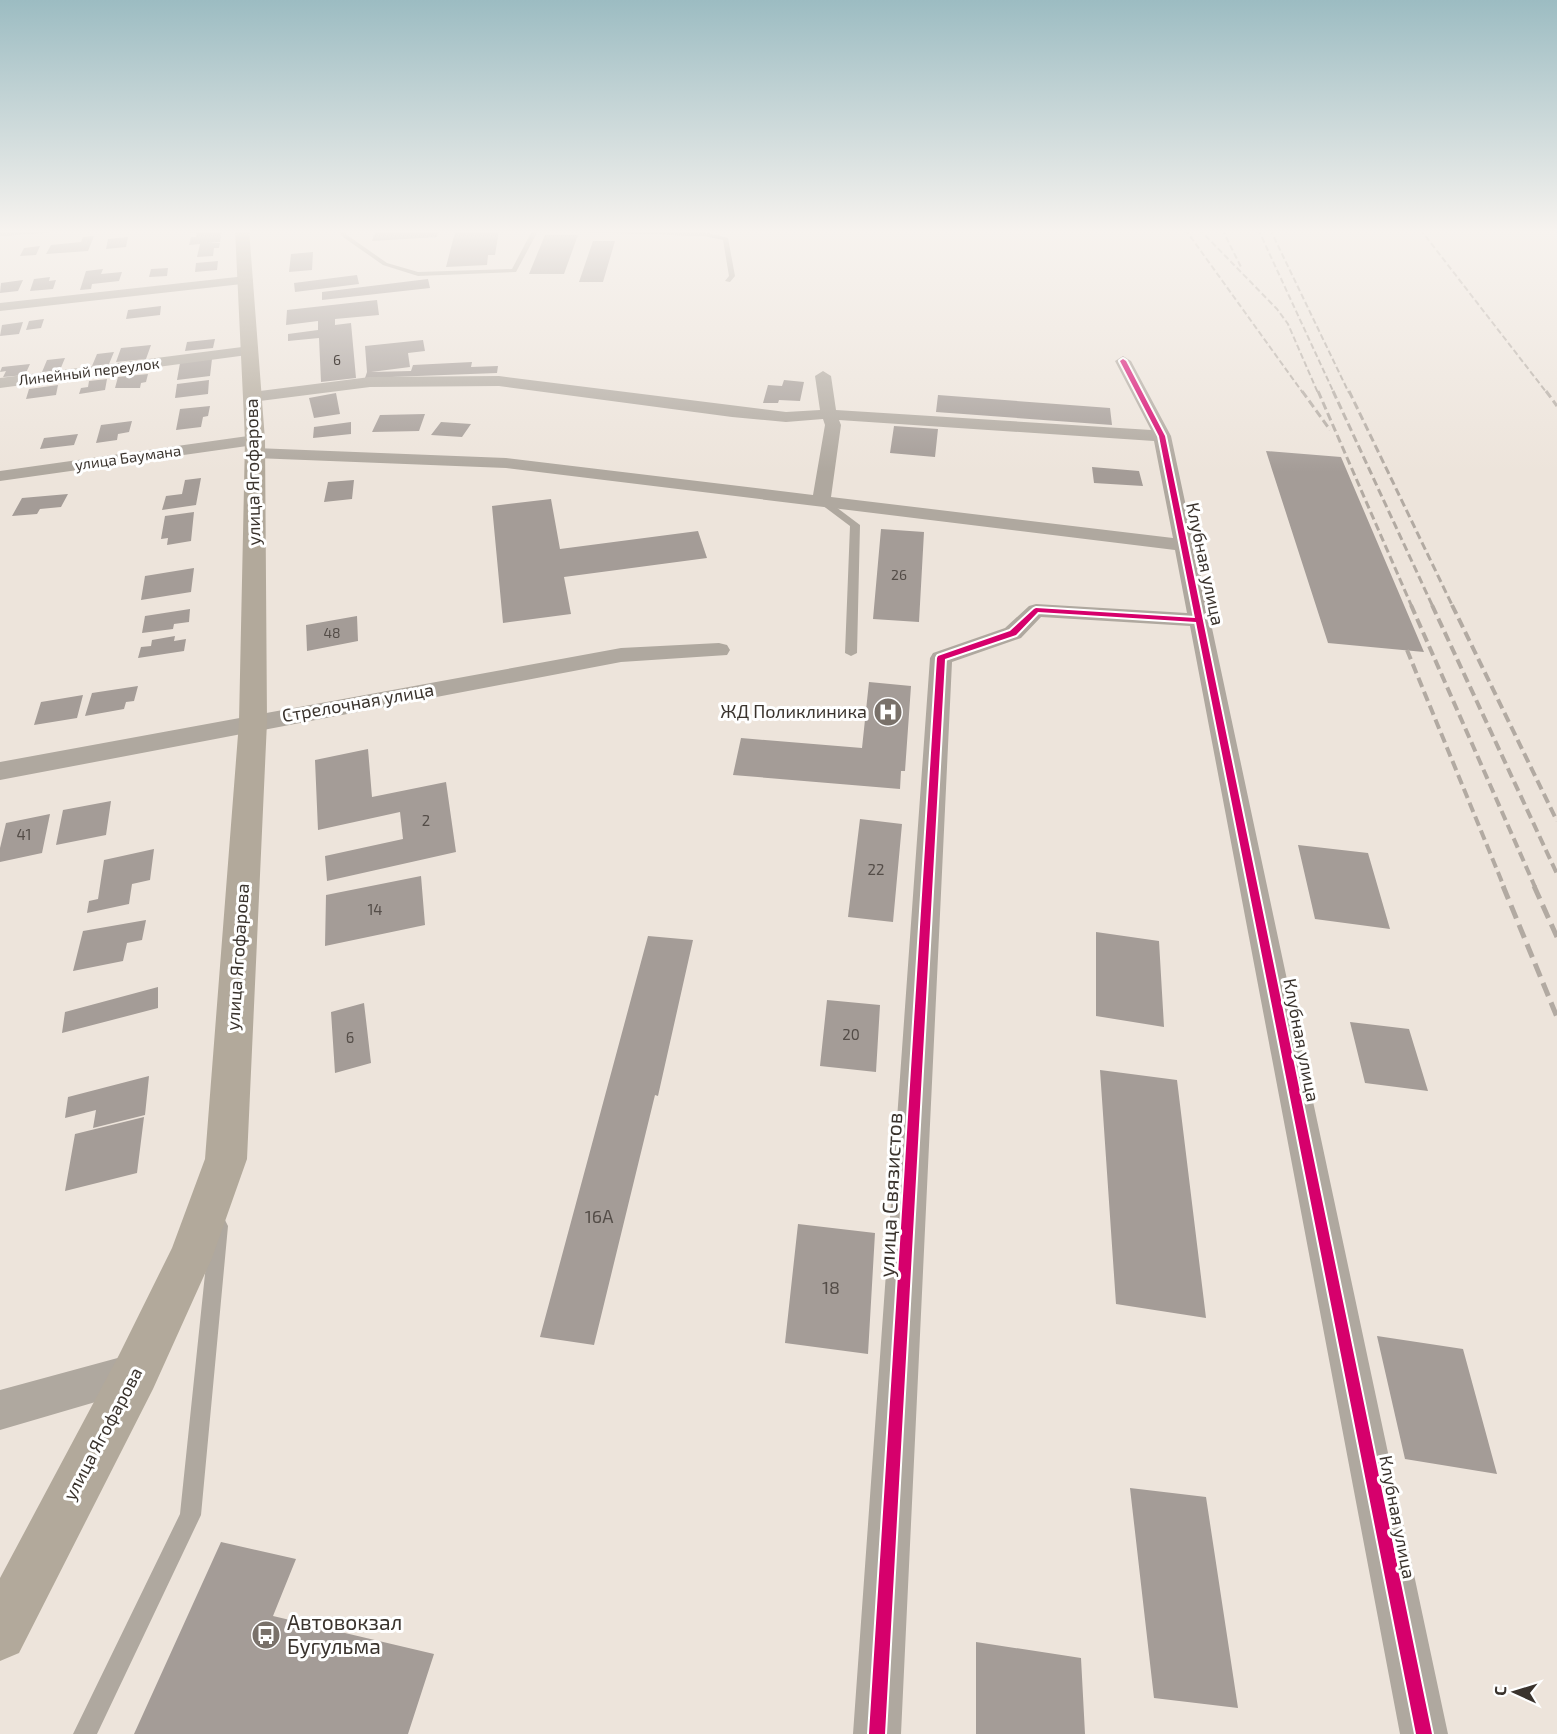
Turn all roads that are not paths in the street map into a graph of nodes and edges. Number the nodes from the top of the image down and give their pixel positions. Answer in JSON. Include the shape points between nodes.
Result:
{"nodes":[{"id":1,"x":248,"y":310,"type":"edge"},
{"id":2,"x":250,"y":351,"type":"junction"},
{"id":3,"x":1123,"y":361,"type":"dead end"},
{"id":4,"x":823,"y":376,"type":"dead end"},
{"id":5,"x":0,"y":383,"type":"edge"},
{"id":6,"x":253,"y":397,"type":"junction"},
{"id":7,"x":829,"y":414,"type":"junction"},
{"id":8,"x":1162,"y":436,"type":"junction"},
{"id":9,"x":255,"y":447,"type":"junction"},
{"id":10,"x":0,"y":476,"type":"edge"},
{"id":11,"x":821,"y":500,"type":"junction"},
{"id":12,"x":1184,"y":545,"type":"junction"},
{"id":13,"x":1200,"y":620,"type":"junction"},
{"id":14,"x":719,"y":650,"type":"dead end"},
{"id":15,"x":851,"y":653,"type":"dead end"},
{"id":16,"x":253,"y":722,"type":"junction"},
{"id":17,"x":0,"y":771,"type":"edge"},
{"id":18,"x":226,"y":1159,"type":"junction"},
{"id":19,"x":136,"y":1372,"type":"junction"},
{"id":20,"x":0,"y":1410,"type":"edge"},
{"id":21,"x":3,"y":1620,"type":"edge"},
{"id":22,"x":85,"y":1734,"type":"edge"},
{"id":23,"x":877,"y":1734,"type":"edge"},
{"id":24,"x":1424,"y":1734,"type":"edge"}],
"edges":[{"from":1,"to":2,"type":"main road","name":"улица Ягофарова"},
{"from":2,"to":5,"type":"street","name":"Линейный переулок"},
{"from":2,"to":6,"type":"main road","name":"улица Ягофарова"},
{"from":3,"to":8,"type":"street","name":"Клубная улица"},
{"from":4,"to":7,"type":"street"},
{"from":6,"to":7,"type":"street","via":[[370,382],[500,381],[732,412],[786,417]]},
{"from":6,"to":9,"type":"main road","name":"улица Ягофарова"},
{"from":7,"to":8,"type":"street"},
{"from":7,"to":11,"type":"street","via":[[833,425]]},
{"from":8,"to":12,"type":"street","name":"Клубная улица"},
{"from":9,"to":10,"type":"street","name":"улица Баумана"},
{"from":9,"to":11,"type":"street","name":"улица Баумана","via":[[506,463]]},
{"from":9,"to":16,"type":"main road","name":"улица Ягофарова"},
{"from":11,"to":12,"type":"street","name":"улица Баумана"},
{"from":11,"to":15,"type":"lane","via":[[855,525]]},
{"from":12,"to":13,"type":"street","name":"Клубная улица"},
{"from":13,"to":23,"type":"street","name":"улица Связистов","via":[[1036,610],[1013,633],[941,658]]},
{"from":13,"to":24,"type":"street","name":"Клубная улица"},
{"from":14,"to":16,"type":"street","name":"Стрелочная улица","via":[[621,655]]},
{"from":16,"to":17,"type":"street","name":"Стрелочная улица"},
{"from":16,"to":18,"type":"main road","name":"улица Ягофарова"},
{"from":18,"to":19,"type":"main road","name":"улица Ягофарова","via":[[190,1258]]},
{"from":18,"to":22,"type":"lane","via":[[190,1515]]},
{"from":19,"to":20,"type":"street"},
{"from":19,"to":21,"type":"main road","name":"улица Ягофарова"}]}
